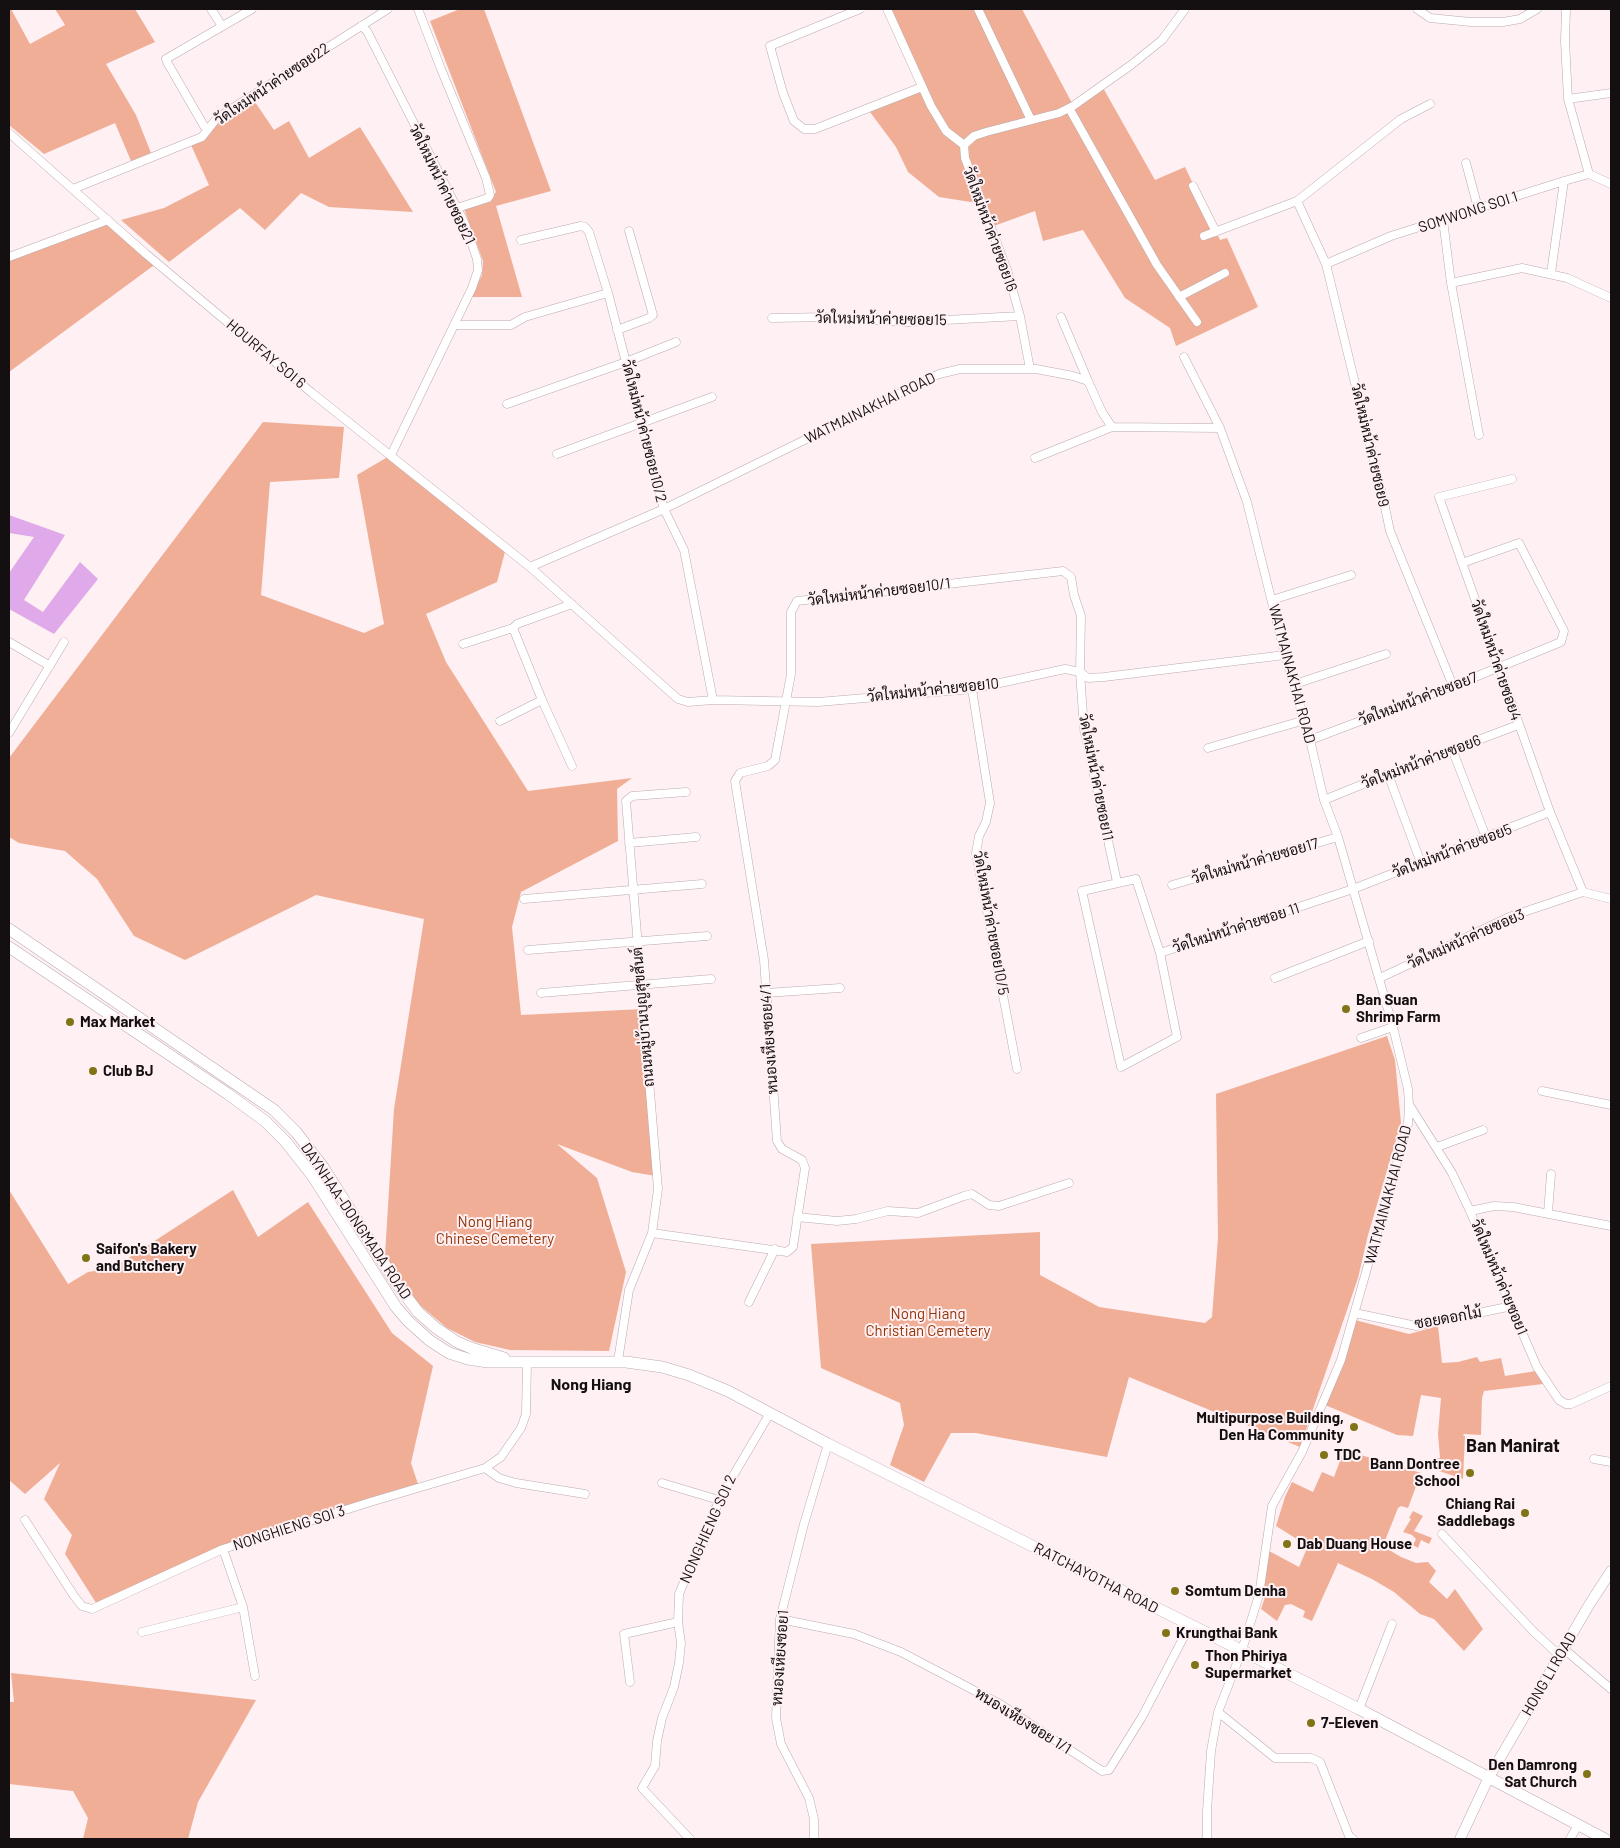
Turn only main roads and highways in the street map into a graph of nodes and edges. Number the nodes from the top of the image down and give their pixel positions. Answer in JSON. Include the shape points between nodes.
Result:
{"nodes":[{"id":1,"x":9,"y":929,"type":"edge"},
{"id":2,"x":9,"y":947,"type":"edge"},
{"id":3,"x":406,"y":1298,"type":"junction"},
{"id":4,"x":396,"y":1306,"type":"junction"},
{"id":5,"x":513,"y":1361,"type":"junction"},
{"id":6,"x":799,"y":1428,"type":"joint"},
{"id":7,"x":1605,"y":1839,"type":"edge"}],
"edges":[{"from":1,"to":3,"type":"main road","name":"DAYNHAA-DONGMADA ROAD","via":[[274,1110],[296,1132],[323,1168]]},
{"from":2,"to":4,"type":"main road","name":"DAYNHAA-DONGMADA ROAD","via":[[265,1121],[286,1141],[312,1175]]},
{"from":3,"to":4,"type":"main road"},
{"from":3,"to":5,"type":"main road","name":"DAYNHAA-DONGMADA ROAD","via":[[436,1328],[457,1342]]},
{"from":4,"to":5,"type":"main road","name":"DAYNHAA-DONGMADA ROAD","via":[[408,1322],[449,1352],[488,1362]]},
{"from":5,"to":6,"type":"main road","name":"DAYNHAA-DONGMADA ROAD","via":[[618,1361],[662,1367],[728,1391]]},
{"from":6,"to":7,"type":"main road","name":"RATCHAYOTHA ROAD","via":[[1242,1650]]}]}
